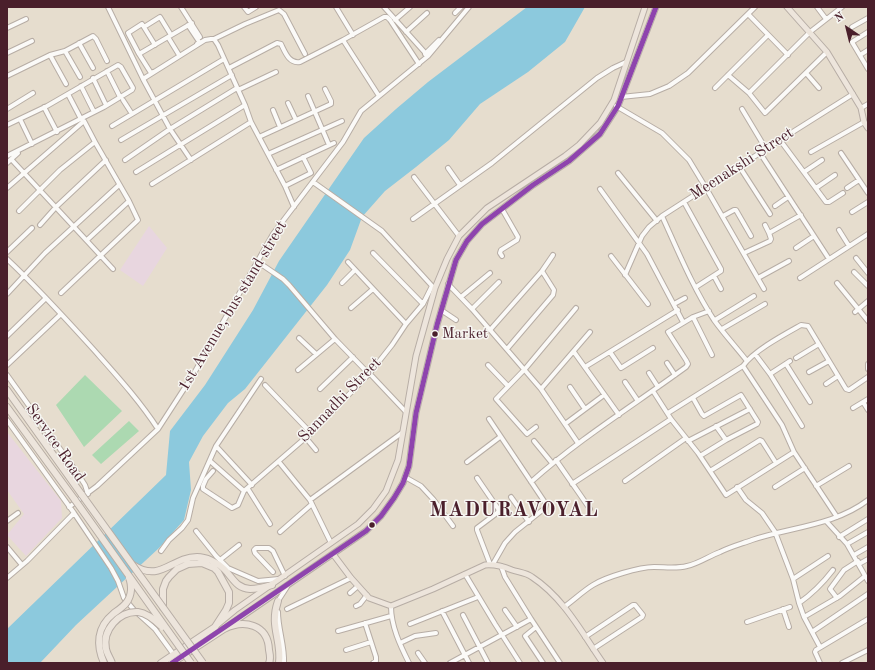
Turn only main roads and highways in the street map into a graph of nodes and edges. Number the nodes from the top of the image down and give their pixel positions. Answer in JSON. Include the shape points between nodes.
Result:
{"nodes":[{"id":1,"x":645,"y":7,"type":"edge"},
{"id":2,"x":656,"y":7,"type":"edge"},
{"id":3,"x":787,"y":7,"type":"edge"},
{"id":4,"x":868,"y":128,"type":"edge"},
{"id":5,"x":550,"y":166,"type":"junction"},
{"id":6,"x":554,"y":172,"type":"junction"},
{"id":7,"x":7,"y":390,"type":"edge"},
{"id":8,"x":408,"y":402,"type":"junction"},
{"id":9,"x":418,"y":404,"type":"junction"},
{"id":10,"x":7,"y":407,"type":"edge"},
{"id":11,"x":333,"y":554,"type":"junction"},
{"id":12,"x":130,"y":563,"type":"junction"},
{"id":13,"x":124,"y":569,"type":"junction"},
{"id":14,"x":272,"y":585,"type":"junction"},
{"id":15,"x":278,"y":601,"type":"road end"},
{"id":16,"x":163,"y":607,"type":"junction"},
{"id":17,"x":215,"y":627,"type":"junction"},
{"id":18,"x":224,"y":629,"type":"junction"},
{"id":19,"x":174,"y":639,"type":"junction"},
{"id":20,"x":104,"y":663,"type":"edge"},
{"id":21,"x":112,"y":663,"type":"edge"},
{"id":22,"x":161,"y":663,"type":"edge"},
{"id":23,"x":172,"y":663,"type":"edge"},
{"id":24,"x":191,"y":663,"type":"edge"},
{"id":25,"x":203,"y":663,"type":"edge"},
{"id":26,"x":269,"y":663,"type":"edge"},
{"id":27,"x":279,"y":663,"type":"edge"},
{"id":28,"x":603,"y":663,"type":"edge"}],
"edges":[{"from":1,"to":5,"type":"main road","via":[[612,104],[600,124]]},
{"from":2,"to":6,"type":"main road","via":[[618,106],[600,134]]},
{"from":3,"to":4,"type":"main road","via":[[827,52],[861,108]]},
{"from":5,"to":6,"type":"main road"},
{"from":5,"to":8,"type":"main road","via":[[487,208],[460,236],[434,287],[416,356]]},
{"from":6,"to":9,"type":"main road","via":[[482,224],[467,241],[456,260],[448,284]]},
{"from":7,"to":12,"type":"highway","bridge":true,"via":[[85,494]]},
{"from":8,"to":9,"type":"main road"},
{"from":8,"to":14,"type":"main road","via":[[398,460],[386,491],[373,509],[358,524]]},
{"from":9,"to":11,"type":"main road","via":[[409,466],[394,498],[366,531]]},
{"from":10,"to":13,"type":"highway","bridge":true},
{"from":11,"to":18,"type":"main road"},
{"from":11,"to":28,"type":"main road","via":[[369,598],[392,606],[485,565],[501,566],[531,576],[564,607]]},
{"from":12,"to":14,"type":"highway","bridge":true,"via":[[141,570],[152,571],[163,570],[189,558],[207,558],[224,569],[233,581],[249,589]]},
{"from":12,"to":16,"type":"highway","bridge":true},
{"from":13,"to":19,"type":"highway","bridge":true},
{"from":13,"to":20,"type":"highway","bridge":true,"via":[[130,580],[130,595],[124,606],[108,619],[99,634],[99,649]]},
{"from":14,"to":17,"type":"main road"},
{"from":15,"to":27,"type":"highway","via":[[274,611],[274,624],[279,646]]},
{"from":16,"to":17,"type":"highway","via":[[163,590],[172,573],[194,563],[209,566],[218,572],[229,592],[229,603]]},
{"from":16,"to":25,"type":"highway","bridge":true},
{"from":17,"to":22,"type":"highway"},
{"from":18,"to":23,"type":"highway"},
{"from":18,"to":26,"type":"highway","via":[[232,624],[242,623],[255,626],[269,644]]},
{"from":19,"to":21,"type":"highway","bridge":true,"via":[[149,616],[138,612],[122,616],[112,623],[106,640],[105,648]]},
{"from":19,"to":24,"type":"highway","bridge":true}]}
